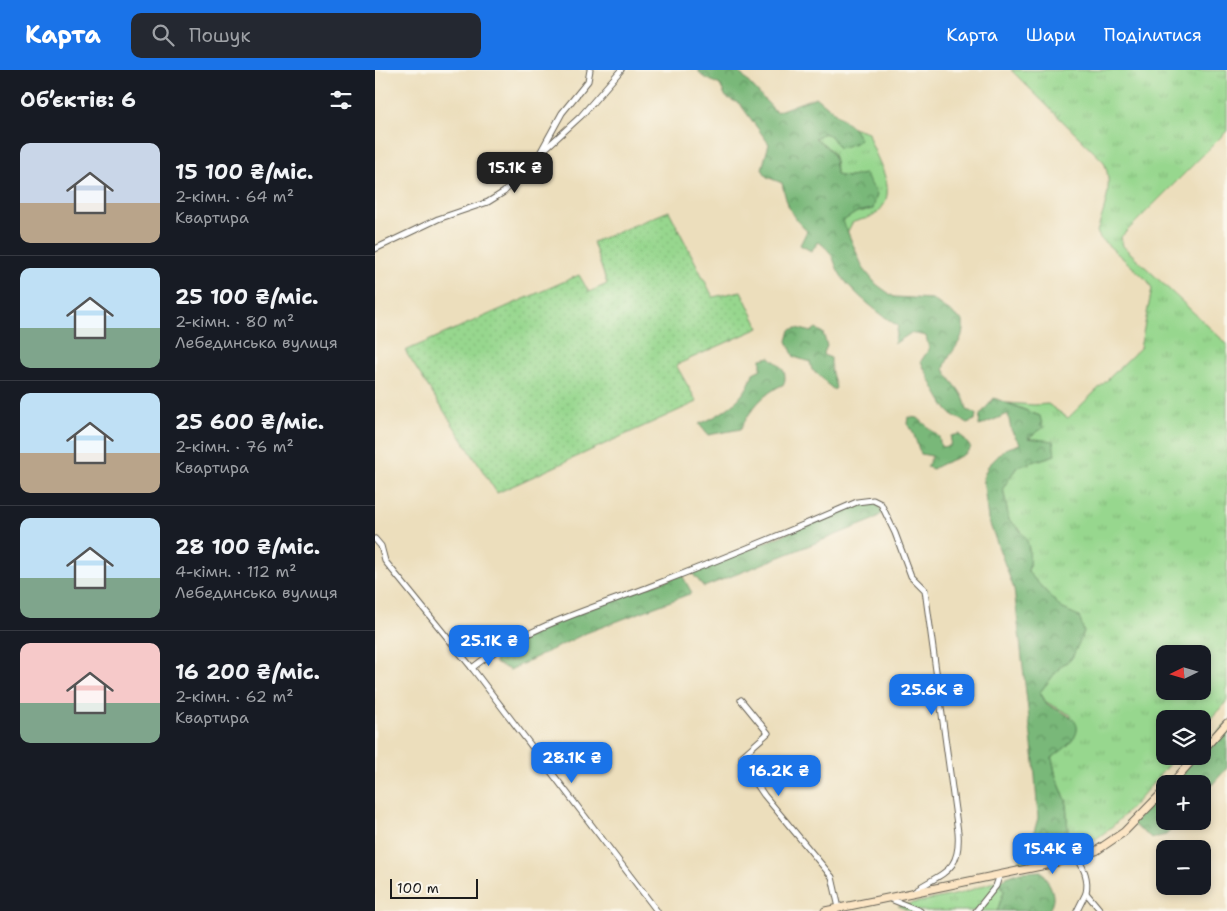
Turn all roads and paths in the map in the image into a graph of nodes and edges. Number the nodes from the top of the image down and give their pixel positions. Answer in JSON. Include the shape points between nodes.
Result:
{"nodes":[{"id":1,"x":590,"y":70,"type":"edge"},
{"id":2,"x":621,"y":70,"type":"edge"},
{"id":3,"x":539,"y":153,"type":"junction"},
{"id":4,"x":375,"y":250,"type":"edge"},
{"id":5,"x":375,"y":539,"type":"edge"},
{"id":6,"x":472,"y":668,"type":"junction"},
{"id":7,"x":741,"y":700,"type":"dead end"},
{"id":8,"x":1227,"y":723,"type":"edge"},
{"id":9,"x":1211,"y":741,"type":"edge"},
{"id":10,"x":1188,"y":765,"type":"edge"},
{"id":11,"x":1179,"y":775,"type":"edge"},
{"id":12,"x":1156,"y":799,"type":"edge"},
{"id":13,"x":1077,"y":857,"type":"junction"},
{"id":14,"x":1000,"y":874,"type":"junction"},
{"id":15,"x":913,"y":892,"type":"junction"},
{"id":16,"x":1086,"y":893,"type":"junction"},
{"id":17,"x":887,"y":897,"type":"junction"},
{"id":18,"x":839,"y":908,"type":"junction"},
{"id":19,"x":657,"y":911,"type":"edge"},
{"id":20,"x":825,"y":911,"type":"edge"},
{"id":21,"x":920,"y":911,"type":"edge"},
{"id":22,"x":976,"y":911,"type":"edge"},
{"id":23,"x":1077,"y":911,"type":"edge"},
{"id":24,"x":1101,"y":911,"type":"edge"}],
"edges":[{"from":1,"to":3,"type":"street","via":[[588,81],[562,113]]},
{"from":2,"to":3,"type":"street","via":[[581,116]]},
{"from":3,"to":4,"type":"street","via":[[504,192],[488,202],[438,219]]},
{"from":5,"to":6,"type":"street","via":[[381,546],[385,561]]},
{"from":6,"to":15,"type":"street","via":[[485,657],[576,613],[691,571],[857,502],[873,500],[881,504],[911,576],[925,590],[959,832],[957,861]]},
{"from":6,"to":19,"type":"street"},
{"from":7,"to":18,"type":"street","via":[[767,733],[742,756],[741,762],[832,877]]},
{"from":8,"to":9,"type":"street"},
{"from":10,"to":11,"type":"street"},
{"from":12,"to":13,"type":"street","via":[[1118,836],[1095,851]]},
{"from":13,"to":14,"type":"street"},
{"from":13,"to":16,"type":"street","via":[[1086,875]]},
{"from":14,"to":15,"type":"street"},
{"from":14,"to":22,"type":"street","via":[[996,886]]},
{"from":15,"to":17,"type":"street"},
{"from":16,"to":23,"type":"street"},
{"from":16,"to":24,"type":"street"},
{"from":17,"to":18,"type":"street"},
{"from":17,"to":21,"type":"street"},
{"from":18,"to":20,"type":"street"}]}
